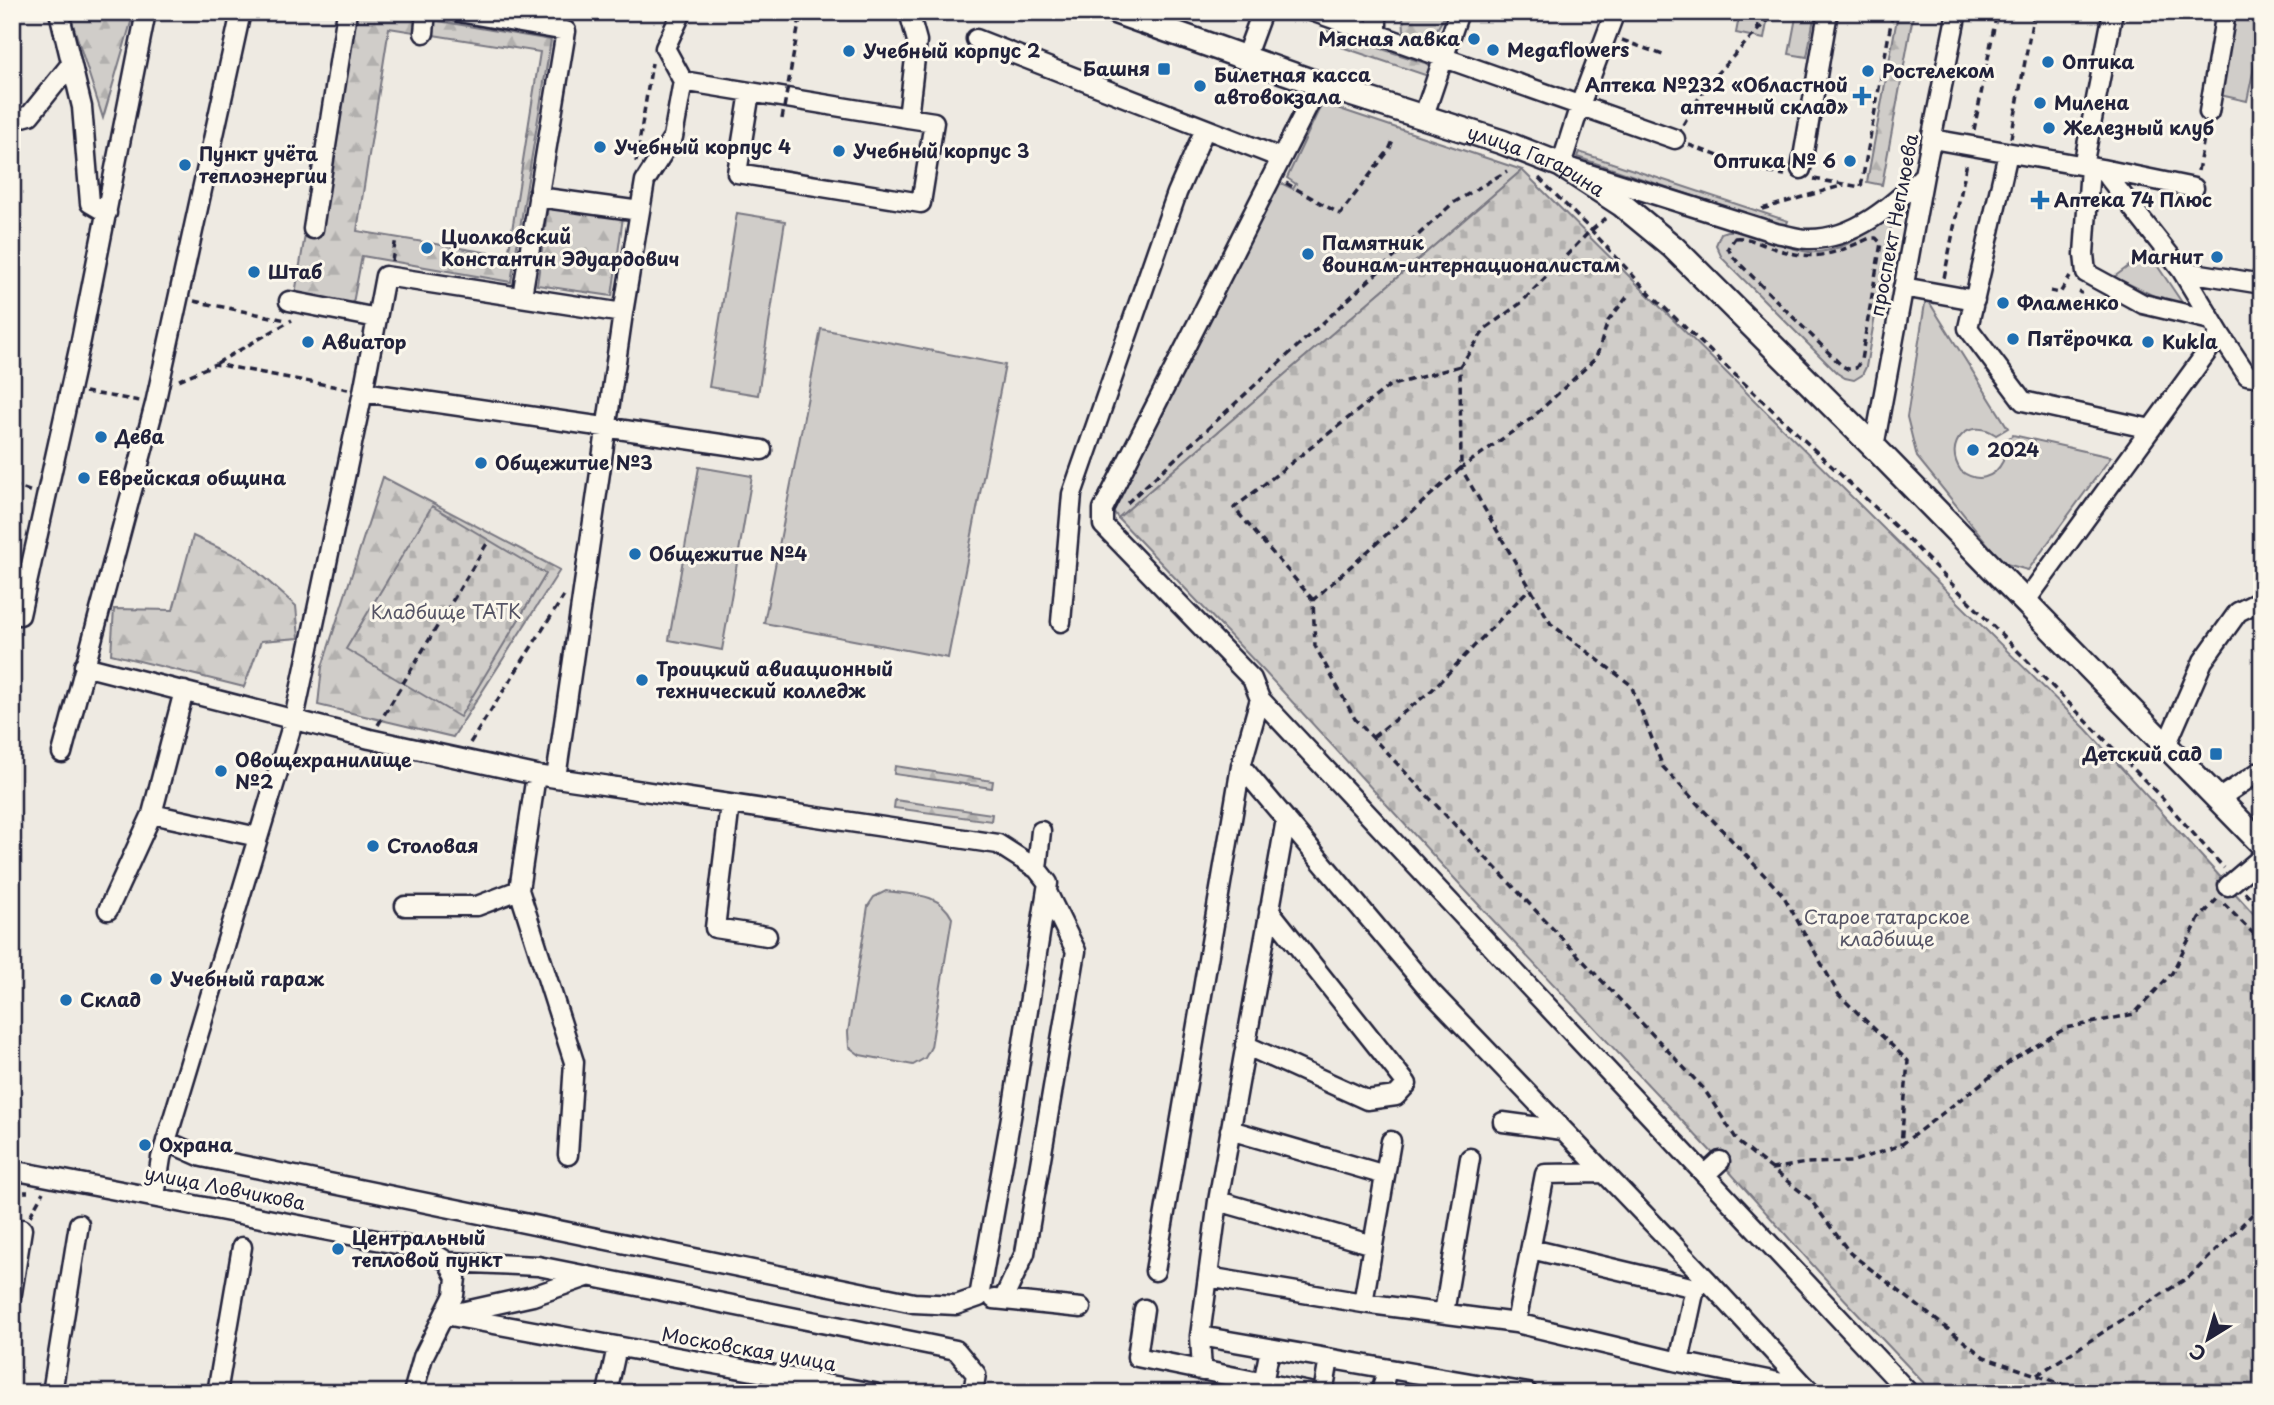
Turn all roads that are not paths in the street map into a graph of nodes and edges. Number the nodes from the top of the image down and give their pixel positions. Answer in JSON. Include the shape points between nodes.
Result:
{"nodes":[{"id":1,"x":59,"y":12,"type":"edge"},
{"id":2,"x":146,"y":12,"type":"edge"},
{"id":3,"x":241,"y":12,"type":"edge"},
{"id":4,"x":347,"y":12,"type":"edge"},
{"id":5,"x":426,"y":12,"type":"edge"},
{"id":6,"x":458,"y":12,"type":"edge"},
{"id":7,"x":682,"y":12,"type":"edge"},
{"id":8,"x":909,"y":12,"type":"edge"},
{"id":9,"x":1116,"y":12,"type":"edge"},
{"id":10,"x":1262,"y":12,"type":"edge"},
{"id":11,"x":1314,"y":12,"type":"edge"},
{"id":12,"x":1377,"y":12,"type":"edge"},
{"id":13,"x":1459,"y":12,"type":"edge"},
{"id":14,"x":1615,"y":12,"type":"edge"},
{"id":15,"x":1828,"y":12,"type":"edge"},
{"id":16,"x":2113,"y":12,"type":"edge"},
{"id":17,"x":2226,"y":12,"type":"edge"},
{"id":18,"x":1965,"y":13,"type":"edge"},
{"id":19,"x":424,"y":33,"type":"dead end"},
{"id":20,"x":1377,"y":34,"type":"junction"},
{"id":21,"x":976,"y":39,"type":"dead end"},
{"id":22,"x":1444,"y":57,"type":"junction"},
{"id":23,"x":1245,"y":58,"type":"junction"},
{"id":24,"x":71,"y":64,"type":"junction"},
{"id":25,"x":683,"y":80,"type":"junction"},
{"id":26,"x":1319,"y":84,"type":"junction"},
{"id":27,"x":750,"y":92,"type":"junction"},
{"id":28,"x":1580,"y":105,"type":"junction"},
{"id":29,"x":2209,"y":112,"type":"road end"},
{"id":30,"x":908,"y":118,"type":"junction"},
{"id":31,"x":1423,"y":118,"type":"junction"},
{"id":32,"x":12,"y":120,"type":"edge"},
{"id":33,"x":1205,"y":129,"type":"junction"},
{"id":34,"x":1675,"y":139,"type":"road end"},
{"id":35,"x":1932,"y":139,"type":"junction"},
{"id":36,"x":2008,"y":153,"type":"junction"},
{"id":37,"x":1281,"y":158,"type":"junction"},
{"id":38,"x":1561,"y":165,"type":"junction"},
{"id":39,"x":2091,"y":167,"type":"junction"},
{"id":40,"x":1801,"y":174,"type":"road end"},
{"id":41,"x":1924,"y":175,"type":"junction"},
{"id":42,"x":2194,"y":188,"type":"road end"},
{"id":43,"x":538,"y":197,"type":"junction"},
{"id":44,"x":640,"y":211,"type":"junction"},
{"id":45,"x":107,"y":213,"type":"junction"},
{"id":46,"x":313,"y":229,"type":"dead end"},
{"id":47,"x":2182,"y":271,"type":"junction"},
{"id":48,"x":2262,"y":284,"type":"edge"},
{"id":49,"x":1903,"y":287,"type":"junction"},
{"id":50,"x":522,"y":296,"type":"junction"},
{"id":51,"x":1975,"y":300,"type":"junction"},
{"id":52,"x":289,"y":301,"type":"dead end"},
{"id":53,"x":623,"y":313,"type":"junction"},
{"id":54,"x":377,"y":318,"type":"junction"},
{"id":55,"x":2216,"y":327,"type":"junction"},
{"id":56,"x":2262,"y":377,"type":"edge"},
{"id":57,"x":363,"y":392,"type":"junction"},
{"id":58,"x":608,"y":429,"type":"junction"},
{"id":59,"x":2151,"y":429,"type":"junction"},
{"id":60,"x":1874,"y":447,"type":"junction"},
{"id":61,"x":762,"y":450,"type":"dead end"},
{"id":62,"x":2262,"y":600,"type":"edge"},
{"id":63,"x":2025,"y":602,"type":"junction"},
{"id":64,"x":20,"y":615,"type":"dead end"},
{"id":65,"x":1061,"y":622,"type":"dead end"},
{"id":66,"x":85,"y":666,"type":"junction"},
{"id":67,"x":184,"y":691,"type":"junction"},
{"id":68,"x":1259,"y":699,"type":"junction"},
{"id":69,"x":294,"y":719,"type":"junction"},
{"id":70,"x":2166,"y":746,"type":"junction"},
{"id":71,"x":62,"y":753,"type":"dead end"},
{"id":72,"x":1241,"y":766,"type":"junction"},
{"id":73,"x":2262,"y":770,"type":"edge"},
{"id":74,"x":536,"y":775,"type":"junction"},
{"id":75,"x":556,"y":778,"type":"junction"},
{"id":76,"x":2218,"y":799,"type":"junction"},
{"id":77,"x":730,"y":804,"type":"junction"},
{"id":78,"x":152,"y":814,"type":"junction"},
{"id":79,"x":1286,"y":819,"type":"junction"},
{"id":80,"x":1041,"y":831,"type":"dead end"},
{"id":81,"x":258,"y":837,"type":"junction"},
{"id":82,"x":2262,"y":844,"type":"edge"},
{"id":83,"x":2262,"y":856,"type":"edge"},
{"id":84,"x":1037,"y":869,"type":"junction"},
{"id":85,"x":2227,"y":888,"type":"road end"},
{"id":86,"x":519,"y":890,"type":"junction"},
{"id":87,"x":1048,"y":894,"type":"junction"},
{"id":88,"x":405,"y":905,"type":"dead end"},
{"id":89,"x":1269,"y":909,"type":"junction"},
{"id":90,"x":108,"y":910,"type":"dead end"},
{"id":91,"x":767,"y":936,"type":"dead end"},
{"id":92,"x":1245,"y":1045,"type":"junction"},
{"id":93,"x":1503,"y":1122,"type":"dead end"},
{"id":94,"x":1230,"y":1130,"type":"junction"},
{"id":95,"x":1562,"y":1130,"type":"junction"},
{"id":96,"x":166,"y":1141,"type":"junction"},
{"id":97,"x":1391,"y":1141,"type":"dead end"},
{"id":98,"x":568,"y":1156,"type":"dead end"},
{"id":99,"x":1469,"y":1158,"type":"dead end"},
{"id":100,"x":1720,"y":1161,"type":"dead end"},
{"id":101,"x":12,"y":1170,"type":"edge"},
{"id":102,"x":1602,"y":1173,"type":"junction"},
{"id":103,"x":1385,"y":1175,"type":"junction"},
{"id":104,"x":1705,"y":1175,"type":"junction"},
{"id":105,"x":155,"y":1196,"type":"junction"},
{"id":106,"x":1218,"y":1201,"type":"junction"},
{"id":107,"x":79,"y":1224,"type":"dead end"},
{"id":108,"x":22,"y":1229,"type":"road end"},
{"id":109,"x":1373,"y":1245,"type":"junction"},
{"id":110,"x":242,"y":1247,"type":"dead end"},
{"id":111,"x":1531,"y":1248,"type":"junction"},
{"id":112,"x":448,"y":1262,"type":"junction"},
{"id":113,"x":1155,"y":1271,"type":"dead end"},
{"id":114,"x":590,"y":1276,"type":"junction"},
{"id":115,"x":1208,"y":1277,"type":"junction"},
{"id":116,"x":1701,"y":1284,"type":"junction"},
{"id":117,"x":12,"y":1293,"type":"edge"},
{"id":118,"x":979,"y":1297,"type":"junction"},
{"id":119,"x":1003,"y":1300,"type":"junction"},
{"id":120,"x":1363,"y":1303,"type":"junction"},
{"id":121,"x":1081,"y":1308,"type":"dead end"},
{"id":122,"x":1144,"y":1309,"type":"dead end"},
{"id":123,"x":1444,"y":1313,"type":"junction"},
{"id":124,"x":445,"y":1315,"type":"junction"},
{"id":125,"x":1516,"y":1323,"type":"junction"},
{"id":126,"x":1200,"y":1336,"type":"junction"},
{"id":127,"x":617,"y":1347,"type":"junction"},
{"id":128,"x":1270,"y":1349,"type":"junction"},
{"id":129,"x":1329,"y":1359,"type":"junction"},
{"id":130,"x":1679,"y":1362,"type":"junction"},
{"id":131,"x":1387,"y":1369,"type":"junction"},
{"id":132,"x":1202,"y":1371,"type":"junction"},
{"id":133,"x":1263,"y":1383,"type":"junction"},
{"id":134,"x":1438,"y":1385,"type":"edge"},
{"id":135,"x":1494,"y":1390,"type":"edge"},
{"id":136,"x":1809,"y":1390,"type":"edge"},
{"id":137,"x":52,"y":1393,"type":"edge"},
{"id":138,"x":216,"y":1393,"type":"edge"},
{"id":139,"x":412,"y":1393,"type":"edge"},
{"id":140,"x":607,"y":1393,"type":"edge"},
{"id":141,"x":874,"y":1393,"type":"edge"},
{"id":142,"x":973,"y":1393,"type":"edge"},
{"id":143,"x":1314,"y":1393,"type":"edge"},
{"id":144,"x":1323,"y":1393,"type":"edge"},
{"id":145,"x":1381,"y":1393,"type":"edge"},
{"id":146,"x":1528,"y":1393,"type":"edge"},
{"id":147,"x":1909,"y":1393,"type":"edge"}],
"edges":[{"from":1,"to":24,"type":"street"},
{"from":2,"to":45,"type":"street"},
{"from":3,"to":66,"type":"street","via":[[157,397]]},
{"from":4,"to":46,"type":"street"},
{"from":5,"to":19,"type":"street"},
{"from":6,"to":43,"type":"street","via":[[566,31]]},
{"from":7,"to":25,"type":"street","via":[[665,48]]},
{"from":8,"to":30,"type":"street","via":[[918,41]]},
{"from":9,"to":23,"type":"main road","name":"улица Гагарина"},
{"from":10,"to":23,"type":"street"},
{"from":11,"to":20,"type":"street"},
{"from":12,"to":20,"type":"street"},
{"from":13,"to":22,"type":"street"},
{"from":14,"to":28,"type":"street"},
{"from":15,"to":40,"type":"street"},
{"from":16,"to":39,"type":"street"},
{"from":17,"to":29,"type":"street"},
{"from":18,"to":35,"type":"street","name":"проспект Неплюева"},
{"from":20,"to":22,"type":"street"},
{"from":21,"to":33,"type":"street"},
{"from":22,"to":28,"type":"street"},
{"from":22,"to":31,"type":"street"},
{"from":23,"to":26,"type":"main road","name":"улица Гагарина"},
{"from":24,"to":32,"type":"street","via":[[30,115]]},
{"from":24,"to":45,"type":"street","via":[[82,107],[90,203]]},
{"from":25,"to":27,"type":"street"},
{"from":25,"to":44,"type":"street","via":[[673,137],[645,181]]},
{"from":26,"to":31,"type":"main road","name":"улица Гагарина"},
{"from":26,"to":37,"type":"street"},
{"from":27,"to":30,"type":"street"},
{"from":27,"to":30,"type":"street","via":[[737,173],[921,203],[934,122]]},
{"from":28,"to":34,"type":"street"},
{"from":28,"to":38,"type":"street"},
{"from":31,"to":38,"type":"main road","name":"улица Гагарина"},
{"from":33,"to":37,"type":"street"},
{"from":33,"to":65,"type":"street","via":[[1177,193],[1072,494]]},
{"from":35,"to":36,"type":"street"},
{"from":35,"to":41,"type":"street","name":"проспект Неплюева"},
{"from":36,"to":39,"type":"street"},
{"from":36,"to":51,"type":"street"},
{"from":37,"to":68,"type":"street","via":[[1103,509],[1103,525],[1252,679]]},
{"from":38,"to":41,"type":"street","via":[[1807,239],[1828,237],[1865,222],[1897,201]]},
{"from":38,"to":60,"type":"main road","name":"улица Гагарина","via":[[1621,204],[1673,247]]},
{"from":39,"to":42,"type":"street"},
{"from":39,"to":47,"type":"street"},
{"from":39,"to":55,"type":"street","via":[[2084,254],[2087,273],[2143,304]]},
{"from":41,"to":49,"type":"street","name":"проспект Неплюева"},
{"from":43,"to":44,"type":"street"},
{"from":43,"to":50,"type":"street"},
{"from":44,"to":53,"type":"street"},
{"from":45,"to":64,"type":"street"},
{"from":47,"to":48,"type":"street"},
{"from":47,"to":55,"type":"street"},
{"from":49,"to":51,"type":"street"},
{"from":49,"to":60,"type":"street","name":"проспект Неплюева"},
{"from":50,"to":53,"type":"street"},
{"from":50,"to":54,"type":"street","via":[[385,276]]},
{"from":51,"to":59,"type":"street","via":[[1968,328],[2023,401]]},
{"from":52,"to":54,"type":"street"},
{"from":53,"to":58,"type":"street"},
{"from":54,"to":57,"type":"street"},
{"from":55,"to":56,"type":"street","via":[[2247,375]]},
{"from":55,"to":59,"type":"street"},
{"from":57,"to":58,"type":"street"},
{"from":57,"to":69,"type":"street"},
{"from":58,"to":61,"type":"street"},
{"from":58,"to":75,"type":"street"},
{"from":59,"to":63,"type":"street"},
{"from":60,"to":63,"type":"main road","name":"улица Гагарина"},
{"from":62,"to":70,"type":"street","via":[[2238,612],[2203,661]]},
{"from":63,"to":70,"type":"main road","name":"улица Гагарина"},
{"from":66,"to":67,"type":"street"},
{"from":66,"to":71,"type":"street"},
{"from":67,"to":69,"type":"street"},
{"from":67,"to":78,"type":"street"},
{"from":68,"to":72,"type":"street"},
{"from":68,"to":104,"type":"street"},
{"from":69,"to":74,"type":"street"},
{"from":69,"to":81,"type":"street"},
{"from":70,"to":76,"type":"main road","name":"улица Гагарина"},
{"from":72,"to":79,"type":"street"},
{"from":72,"to":113,"type":"street"},
{"from":73,"to":76,"type":"street"},
{"from":74,"to":75,"type":"street"},
{"from":74,"to":86,"type":"street"},
{"from":75,"to":77,"type":"street"},
{"from":76,"to":82,"type":"main road","name":"улица Гагарина"},
{"from":77,"to":84,"type":"street","via":[[998,844]]},
{"from":77,"to":91,"type":"street","via":[[715,928]]},
{"from":78,"to":81,"type":"street"},
{"from":78,"to":90,"type":"street"},
{"from":79,"to":89,"type":"street"},
{"from":79,"to":95,"type":"street","via":[[1431,992]]},
{"from":80,"to":84,"type":"street"},
{"from":81,"to":96,"type":"street"},
{"from":83,"to":85,"type":"street"},
{"from":84,"to":87,"type":"street","via":[[1048,883]]},
{"from":86,"to":88,"type":"street","via":[[477,906]]},
{"from":86,"to":98,"type":"street","via":[[574,1062]]},
{"from":87,"to":118,"type":"street"},
{"from":87,"to":119,"type":"street","via":[[1076,951],[1026,1253]]},
{"from":89,"to":92,"type":"street"},
{"from":89,"to":92,"type":"street","via":[[1407,1084],[1396,1096],[1367,1100]]},
{"from":92,"to":94,"type":"street"},
{"from":93,"to":95,"type":"street"},
{"from":94,"to":103,"type":"street"},
{"from":94,"to":106,"type":"street"},
{"from":95,"to":102,"type":"street"},
{"from":96,"to":105,"type":"street"},
{"from":96,"to":118,"type":"street","via":[[202,1157],[914,1303],[956,1305]]},
{"from":97,"to":103,"type":"street"},
{"from":99,"to":123,"type":"street"},
{"from":100,"to":104,"type":"street"},
{"from":101,"to":105,"type":"street","name":"улица Ловчикова"},
{"from":102,"to":111,"type":"street","via":[[1545,1174]]},
{"from":102,"to":116,"type":"street"},
{"from":103,"to":109,"type":"street"},
{"from":104,"to":147,"type":"street"},
{"from":105,"to":112,"type":"street","name":"улица Ловчикова","via":[[428,1250]]},
{"from":106,"to":109,"type":"street"},
{"from":106,"to":115,"type":"street"},
{"from":107,"to":137,"type":"street"},
{"from":108,"to":117,"type":"street"},
{"from":109,"to":120,"type":"street"},
{"from":110,"to":138,"type":"street"},
{"from":111,"to":116,"type":"street"},
{"from":111,"to":125,"type":"street"},
{"from":112,"to":114,"type":"street","via":[[538,1266]]},
{"from":112,"to":124,"type":"street","via":[[456,1278]]},
{"from":114,"to":124,"type":"street","via":[[533,1296]]},
{"from":114,"to":142,"type":"street","via":[[956,1350],[976,1374]]},
{"from":115,"to":120,"type":"street"},
{"from":115,"to":126,"type":"street"},
{"from":116,"to":130,"type":"street"},
{"from":116,"to":136,"type":"street"},
{"from":118,"to":119,"type":"street"},
{"from":119,"to":121,"type":"street"},
{"from":120,"to":123,"type":"street"},
{"from":122,"to":132,"type":"street","via":[[1136,1357]]},
{"from":123,"to":125,"type":"street"},
{"from":124,"to":127,"type":"street","name":"Московская улица"},
{"from":124,"to":139,"type":"street","via":[[423,1357]]},
{"from":125,"to":130,"type":"street"},
{"from":126,"to":128,"type":"street"},
{"from":126,"to":132,"type":"street"},
{"from":127,"to":140,"type":"street"},
{"from":127,"to":141,"type":"street","name":"Московская улица"},
{"from":128,"to":129,"type":"street"},
{"from":128,"to":133,"type":"street"},
{"from":129,"to":131,"type":"street"},
{"from":129,"to":144,"type":"street"},
{"from":130,"to":136,"type":"street"},
{"from":131,"to":134,"type":"street"},
{"from":131,"to":145,"type":"street"},
{"from":132,"to":133,"type":"street"},
{"from":133,"to":143,"type":"street"},
{"from":134,"to":135,"type":"street"},
{"from":135,"to":146,"type":"street"}]}
